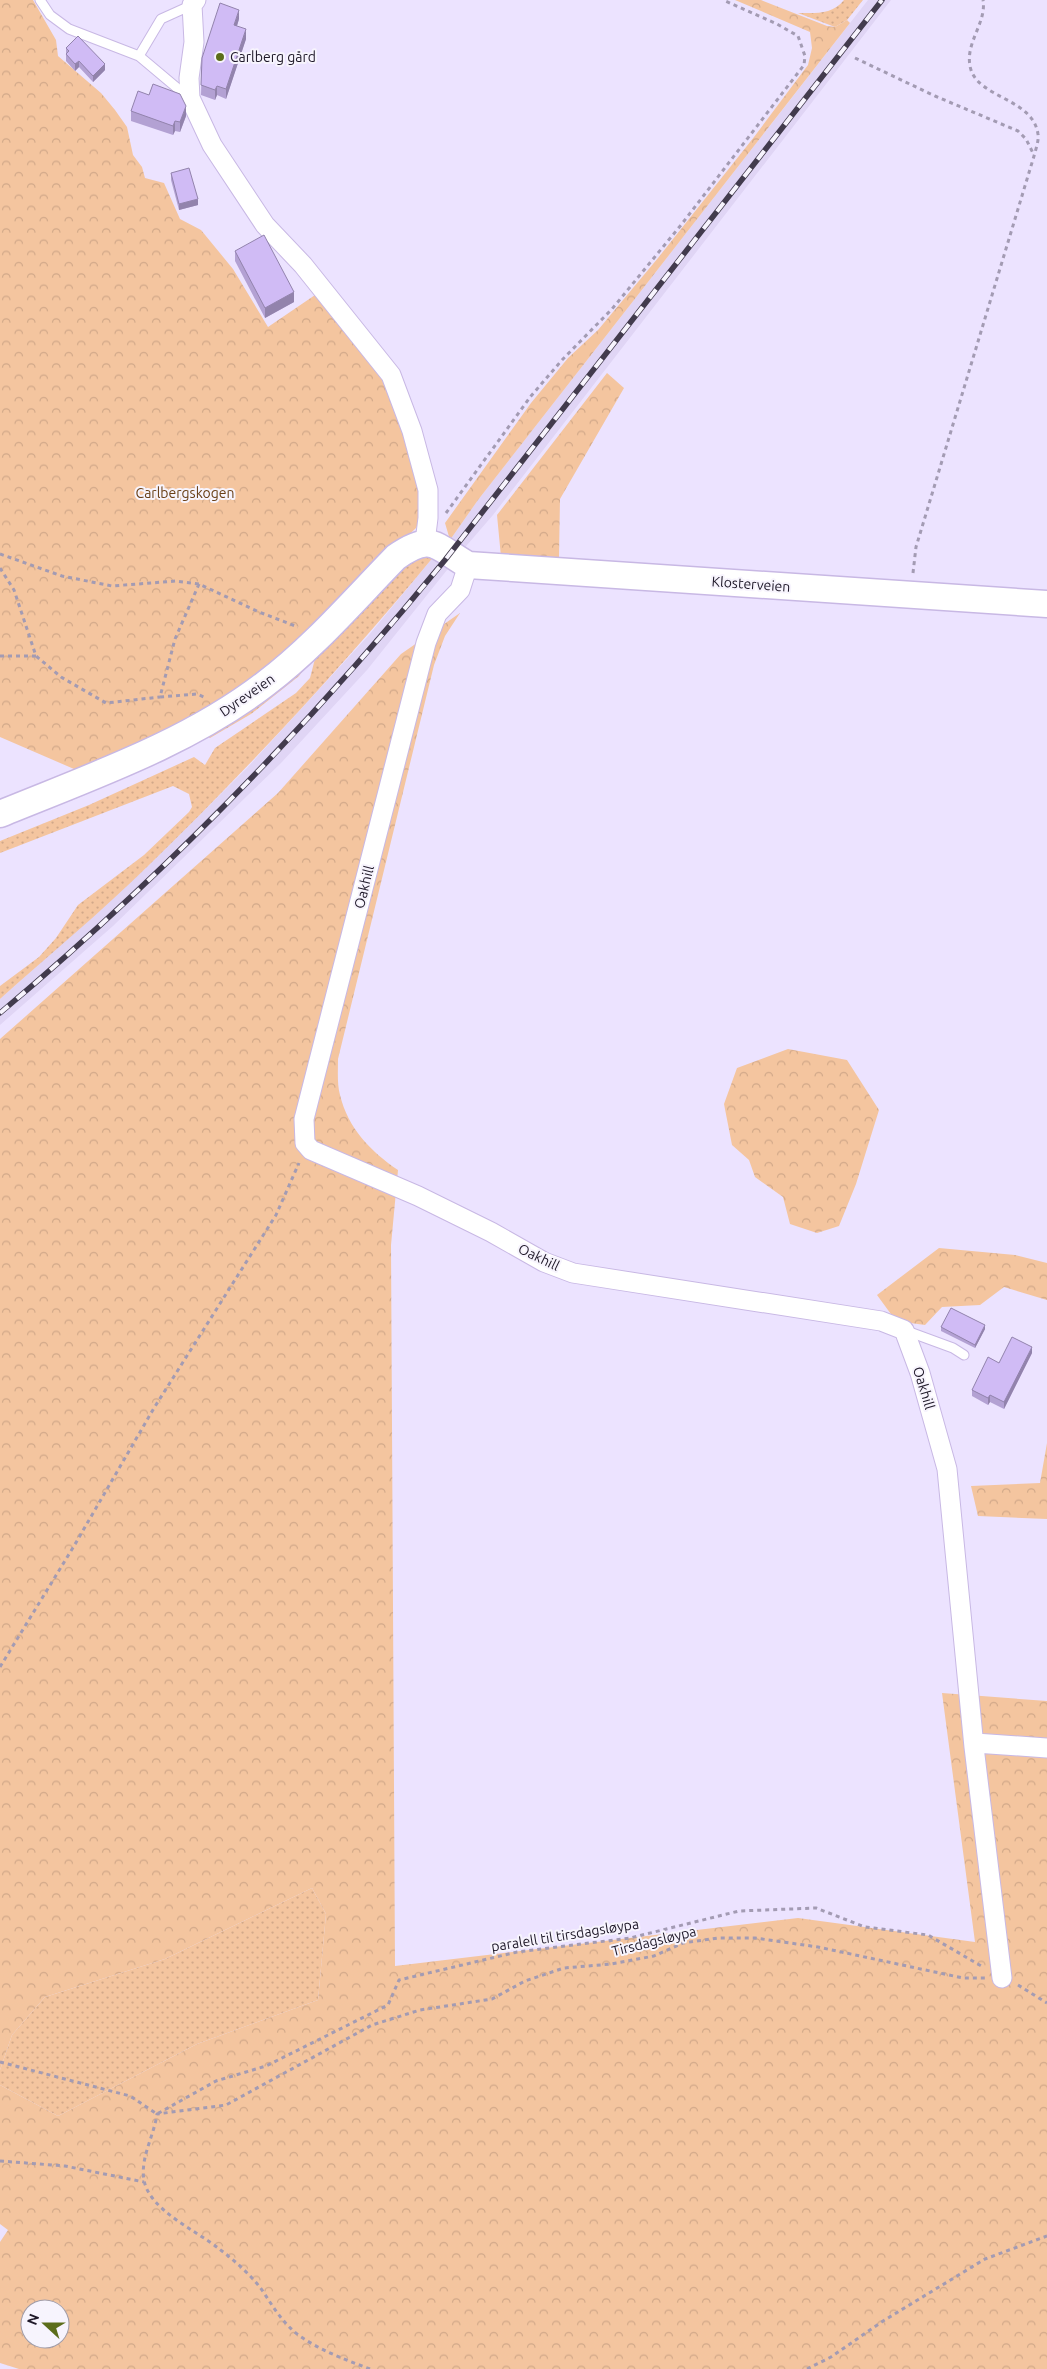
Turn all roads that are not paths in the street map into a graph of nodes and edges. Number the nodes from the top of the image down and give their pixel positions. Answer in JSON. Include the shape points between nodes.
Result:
{"nodes":[{"id":1,"x":40,"y":0,"type":"edge"},
{"id":2,"x":194,"y":2,"type":"edge"},
{"id":3,"x":139,"y":56,"type":"junction"},
{"id":4,"x":190,"y":98,"type":"junction"},
{"id":5,"x":425,"y":542,"type":"junction"},
{"id":6,"x":463,"y":562,"type":"junction"},
{"id":7,"x":1047,"y":604,"type":"edge"},
{"id":8,"x":0,"y":814,"type":"edge"},
{"id":9,"x":904,"y":1330,"type":"junction"},
{"id":10,"x":964,"y":1356,"type":"dead end"},
{"id":11,"x":974,"y":1742,"type":"junction"},
{"id":12,"x":1047,"y":1748,"type":"edge"},
{"id":13,"x":1002,"y":1978,"type":"road end"}],
"edges":[{"from":1,"to":3,"type":"lane","via":[[50,15],[69,29]]},
{"from":2,"to":3,"type":"lane","via":[[160,19]]},
{"from":2,"to":4,"type":"street"},
{"from":3,"to":4,"type":"lane"},
{"from":4,"to":5,"type":"street","via":[[212,145],[264,224],[303,265],[391,375],[412,431],[428,490]]},
{"from":5,"to":6,"type":"main road","via":[[435,544]]},
{"from":5,"to":8,"type":"main road","name":"Dyreveien","via":[[409,547],[396,557],[266,684],[229,710],[171,741],[83,781]]},
{"from":6,"to":7,"type":"main road","name":"Klosterveien"},
{"from":6,"to":9,"type":"street","name":"Oakhill","via":[[460,590],[437,614],[426,643],[304,1120],[305,1143],[311,1150],[418,1196],[544,1262],[573,1273],[881,1321]]},
{"from":9,"to":10,"type":"lane","via":[[953,1348]]},
{"from":9,"to":11,"type":"street","name":"Oakhill","via":[[920,1372],[947,1469]]},
{"from":11,"to":12,"type":"street"},
{"from":11,"to":13,"type":"street","name":"Oakhill"}]}
